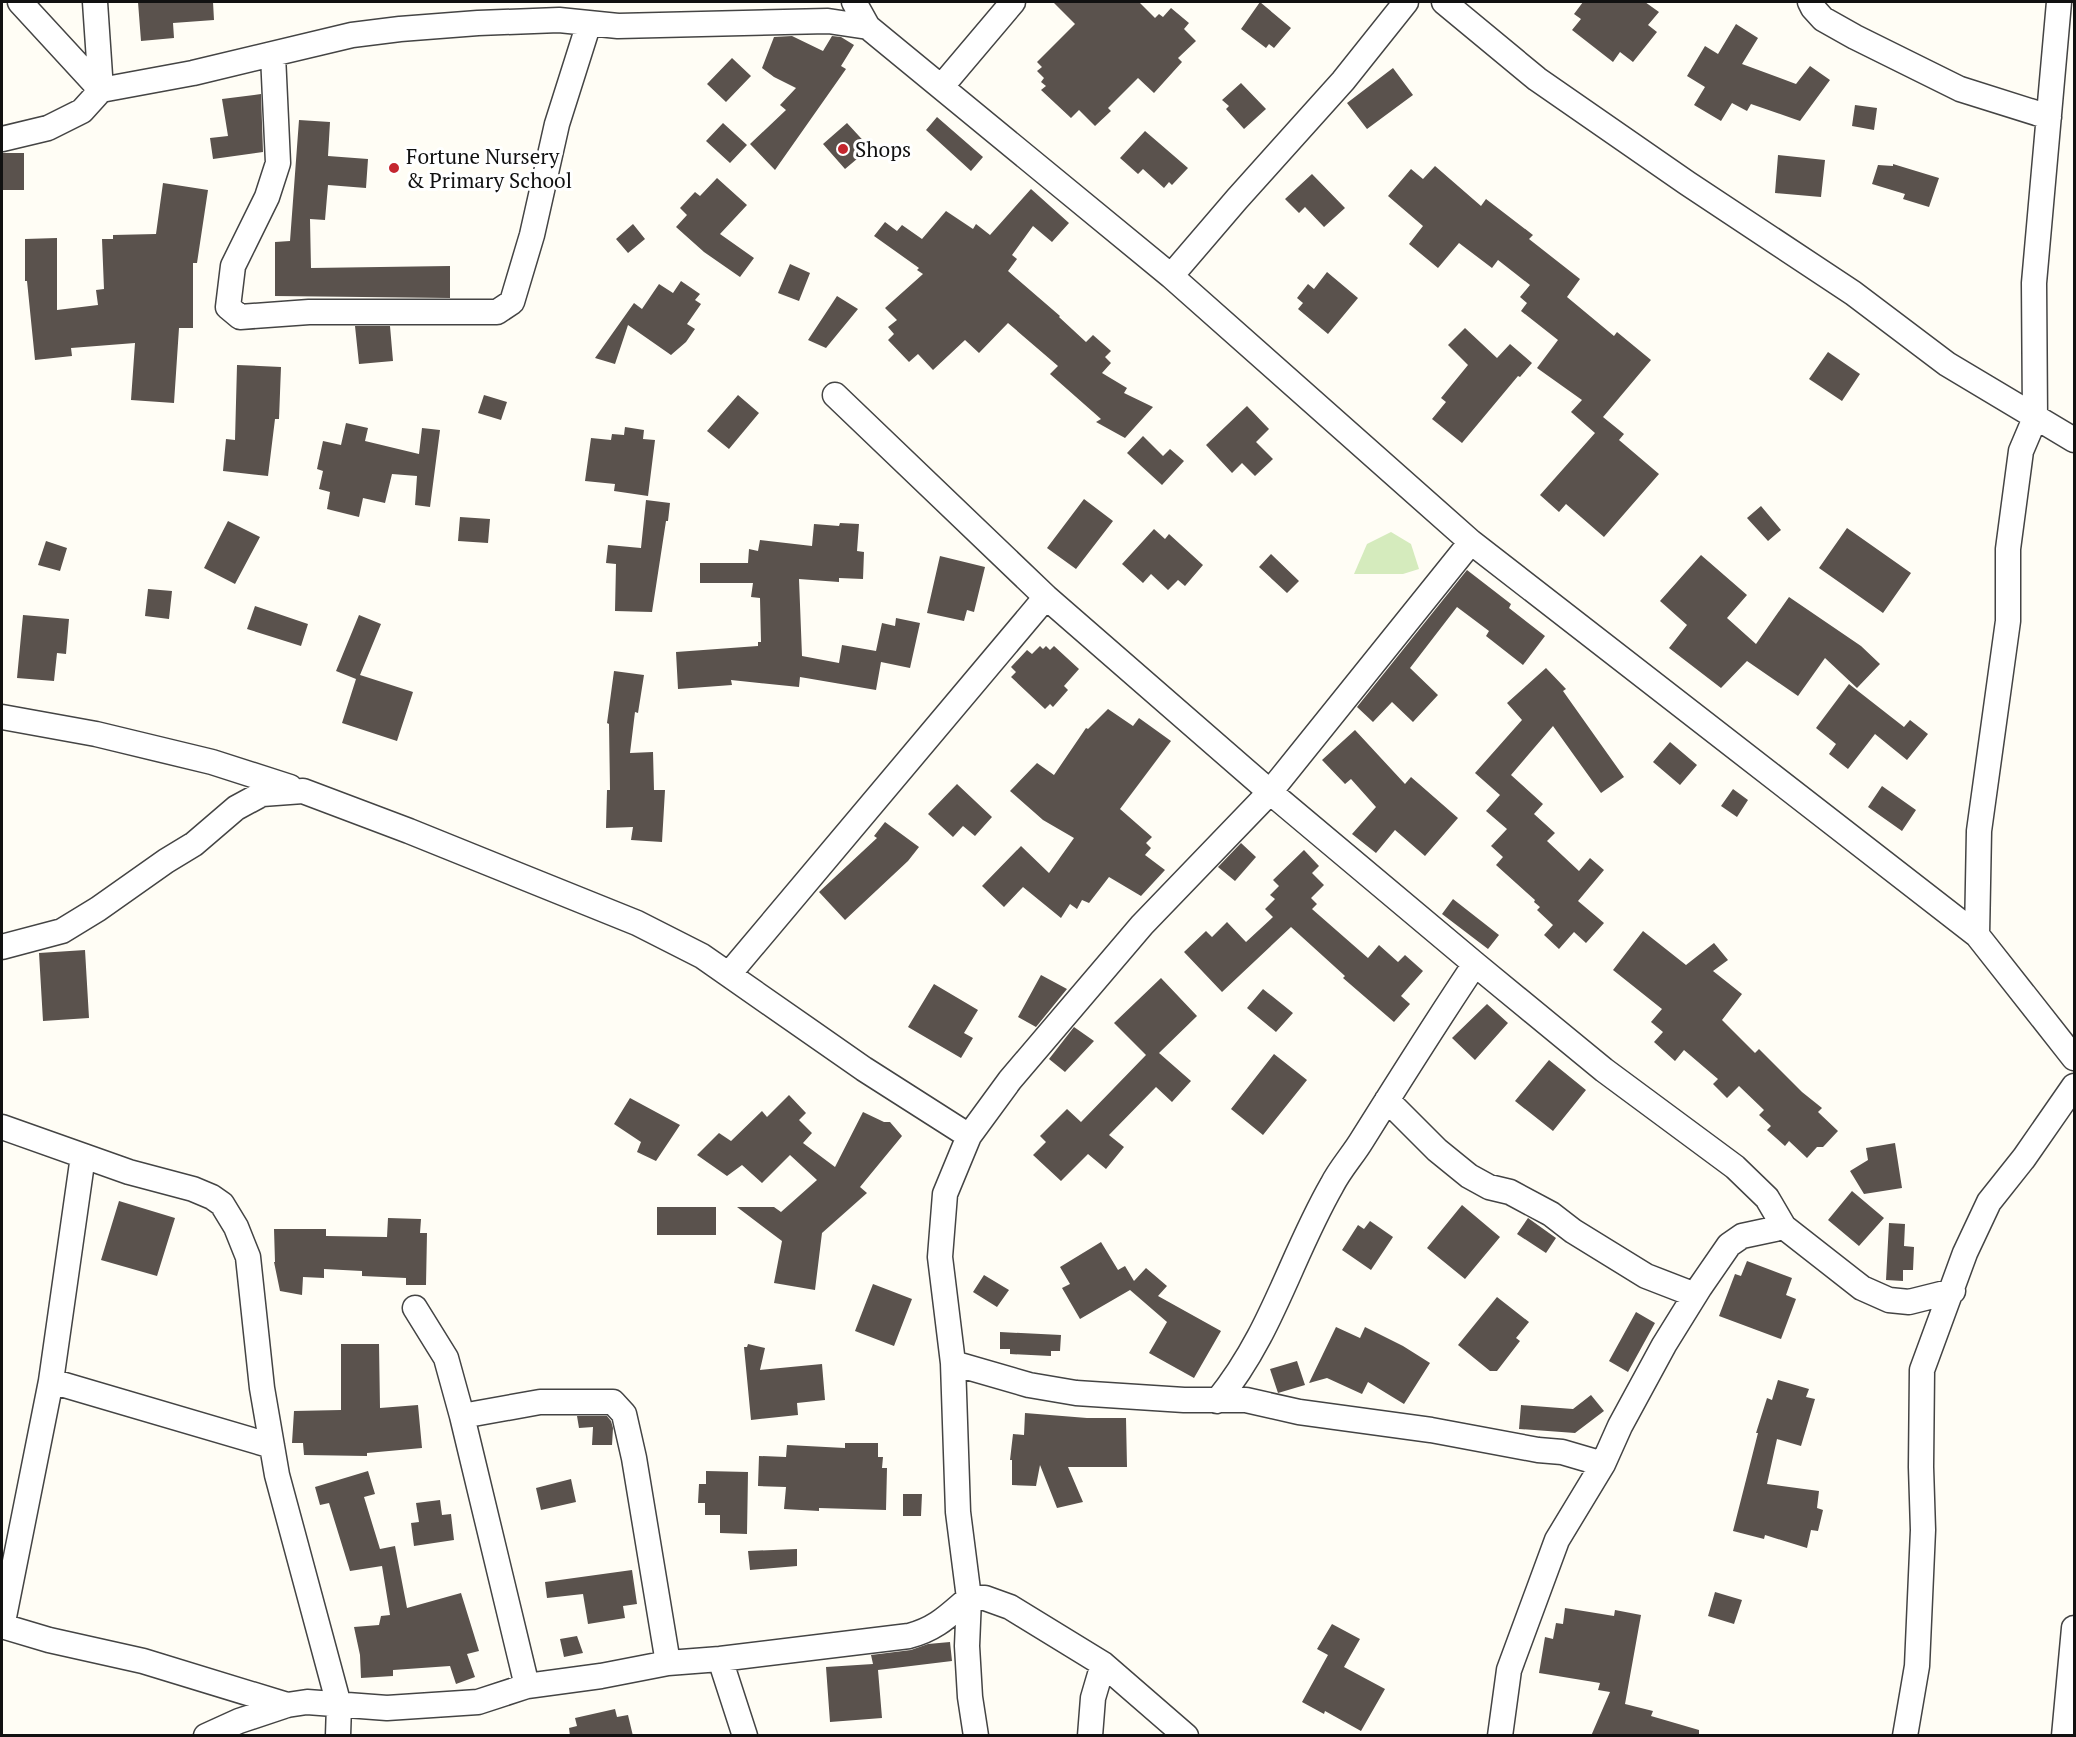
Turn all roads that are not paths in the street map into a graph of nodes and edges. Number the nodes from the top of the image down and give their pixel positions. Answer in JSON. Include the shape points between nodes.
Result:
{"nodes":[{"id":1,"x":20,"y":2,"type":"edge"},
{"id":2,"x":95,"y":2,"type":"edge"},
{"id":3,"x":854,"y":2,"type":"edge"},
{"id":4,"x":1013,"y":2,"type":"edge"},
{"id":5,"x":1406,"y":2,"type":"edge"},
{"id":6,"x":1444,"y":2,"type":"edge"},
{"id":7,"x":1810,"y":2,"type":"edge"},
{"id":8,"x":2059,"y":2,"type":"edge"},
{"id":9,"x":590,"y":23,"type":"junction"},
{"id":10,"x":868,"y":27,"type":"junction"},
{"id":11,"x":273,"y":55,"type":"junction"},
{"id":12,"x":942,"y":86,"type":"junction"},
{"id":13,"x":101,"y":90,"type":"junction"},
{"id":14,"x":2049,"y":117,"type":"junction"},
{"id":15,"x":2,"y":139,"type":"edge"},
{"id":16,"x":1171,"y":276,"type":"junction"},
{"id":17,"x":835,"y":395,"type":"dead end"},
{"id":18,"x":2035,"y":418,"type":"junction"},
{"id":19,"x":2074,"y":440,"type":"edge"},
{"id":20,"x":1471,"y":542,"type":"junction"},
{"id":21,"x":1046,"y":597,"type":"junction"},
{"id":22,"x":2,"y":717,"type":"edge"},
{"id":23,"x":303,"y":791,"type":"junction"},
{"id":24,"x":1270,"y":792,"type":"junction"},
{"id":25,"x":1977,"y":935,"type":"junction"},
{"id":26,"x":2,"y":947,"type":"edge"},
{"id":27,"x":1475,"y":964,"type":"junction"},
{"id":28,"x":729,"y":974,"type":"junction"},
{"id":29,"x":2074,"y":1058,"type":"edge"},
{"id":30,"x":2074,"y":1086,"type":"edge"},
{"id":31,"x":1387,"y":1100,"type":"junction"},
{"id":32,"x":2,"y":1128,"type":"edge"},
{"id":33,"x":969,"y":1136,"type":"junction"},
{"id":34,"x":83,"y":1156,"type":"junction"},
{"id":35,"x":1784,"y":1227,"type":"junction"},
{"id":36,"x":1953,"y":1291,"type":"junction"},
{"id":37,"x":1695,"y":1295,"type":"junction"},
{"id":38,"x":415,"y":1308,"type":"dead end"},
{"id":39,"x":953,"y":1363,"type":"junction"},
{"id":40,"x":51,"y":1381,"type":"junction"},
{"id":41,"x":1217,"y":1401,"type":"junction"},
{"id":42,"x":462,"y":1416,"type":"junction"},
{"id":43,"x":272,"y":1446,"type":"junction"},
{"id":44,"x":1603,"y":1464,"type":"junction"},
{"id":45,"x":969,"y":1598,"type":"junction"},
{"id":46,"x":2,"y":1627,"type":"edge"},
{"id":47,"x":2074,"y":1628,"type":"edge"},
{"id":48,"x":720,"y":1659,"type":"junction"},
{"id":49,"x":668,"y":1663,"type":"junction"},
{"id":50,"x":1103,"y":1664,"type":"junction"},
{"id":51,"x":527,"y":1686,"type":"junction"},
{"id":52,"x":287,"y":1705,"type":"junction"},
{"id":53,"x":339,"y":1705,"type":"junction"},
{"id":54,"x":206,"y":1736,"type":"edge"},
{"id":55,"x":338,"y":1736,"type":"edge"},
{"id":56,"x":745,"y":1736,"type":"edge"},
{"id":57,"x":975,"y":1736,"type":"edge"},
{"id":58,"x":1090,"y":1736,"type":"edge"},
{"id":59,"x":1186,"y":1736,"type":"edge"},
{"id":60,"x":1500,"y":1736,"type":"edge"},
{"id":61,"x":1905,"y":1736,"type":"edge"},
{"id":62,"x":2064,"y":1736,"type":"edge"}],
"edges":[{"from":1,"to":13,"type":"street"},
{"from":2,"to":13,"type":"street"},
{"from":3,"to":10,"type":"street"},
{"from":4,"to":12,"type":"street"},
{"from":5,"to":16,"type":"street","via":[[1343,81]]},
{"from":6,"to":18,"type":"street","via":[[1537,79],[1853,292],[1947,364]]},
{"from":7,"to":14,"type":"street","via":[[1823,19],[1960,89]]},
{"from":8,"to":14,"type":"street"},
{"from":9,"to":10,"type":"street","via":[[618,26],[828,21]]},
{"from":9,"to":11,"type":"street","via":[[559,20],[400,29],[352,35]]},
{"from":9,"to":11,"type":"street","via":[[557,124],[512,302],[497,312],[309,312],[240,317],[228,307],[233,266],[267,197],[278,163]]},
{"from":10,"to":12,"type":"street"},
{"from":11,"to":13,"type":"street"},
{"from":12,"to":16,"type":"street"},
{"from":13,"to":15,"type":"street","via":[[82,111],[48,128]]},
{"from":14,"to":18,"type":"street","via":[[2034,283]]},
{"from":16,"to":20,"type":"street"},
{"from":17,"to":21,"type":"street"},
{"from":18,"to":19,"type":"street"},
{"from":18,"to":25,"type":"street","via":[[2022,451],[2008,549],[2008,621],[1979,831]]},
{"from":20,"to":24,"type":"street"},
{"from":20,"to":25,"type":"street"},
{"from":21,"to":24,"type":"street"},
{"from":21,"to":28,"type":"street"},
{"from":22,"to":23,"type":"street","via":[[96,734],[212,762]]},
{"from":23,"to":26,"type":"street","via":[[262,794],[236,808],[194,844],[62,931]]},
{"from":23,"to":28,"type":"street","via":[[637,923]]},
{"from":24,"to":27,"type":"street"},
{"from":24,"to":33,"type":"street","via":[[1142,925],[1010,1080]]},
{"from":25,"to":29,"type":"street"},
{"from":27,"to":31,"type":"street"},
{"from":27,"to":35,"type":"street","via":[[1604,1070],[1735,1167],[1767,1198]]},
{"from":28,"to":33,"type":"street","via":[[864,1070]]},
{"from":30,"to":36,"type":"street","via":[[1989,1202],[1965,1253]]},
{"from":31,"to":37,"type":"street","via":[[1469,1176],[1551,1214],[1646,1276]]},
{"from":31,"to":41,"type":"street","via":[[1332,1184],[1252,1352]]},
{"from":32,"to":34,"type":"street"},
{"from":33,"to":39,"type":"street","via":[[945,1194],[940,1257]]},
{"from":34,"to":40,"type":"street"},
{"from":34,"to":43,"type":"street","via":[[193,1189],[222,1204],[248,1257]]},
{"from":35,"to":36,"type":"street","via":[[1862,1288],[1889,1300],[1909,1302]]},
{"from":35,"to":37,"type":"street","via":[[1742,1236],[1729,1245]]},
{"from":36,"to":61,"type":"street","via":[[1922,1370],[1923,1530],[1917,1666]]},
{"from":37,"to":44,"type":"street","via":[[1625,1416]]},
{"from":38,"to":42,"type":"street","via":[[446,1358]]},
{"from":39,"to":41,"type":"street","via":[[1029,1385],[1076,1393]]},
{"from":39,"to":45,"type":"street","via":[[958,1512]]},
{"from":40,"to":43,"type":"street"},
{"from":40,"to":46,"type":"street"},
{"from":41,"to":44,"type":"street","via":[[1246,1400],[1299,1412],[1431,1430],[1562,1452]]},
{"from":42,"to":49,"type":"street","via":[[540,1402],[613,1402],[624,1414]]},
{"from":42,"to":51,"type":"street"},
{"from":43,"to":53,"type":"street"},
{"from":44,"to":60,"type":"street","via":[[1557,1540],[1509,1670]]},
{"from":45,"to":48,"type":"street","via":[[926,1632]]},
{"from":45,"to":50,"type":"street","via":[[985,1598],[1010,1607]]},
{"from":45,"to":57,"type":"street","via":[[967,1646]]},
{"from":46,"to":52,"type":"street","via":[[143,1661]]},
{"from":47,"to":62,"type":"street"},
{"from":48,"to":49,"type":"street"},
{"from":48,"to":56,"type":"street"},
{"from":49,"to":51,"type":"street"},
{"from":50,"to":58,"type":"street","via":[[1093,1698]]},
{"from":50,"to":59,"type":"street"},
{"from":51,"to":53,"type":"street","via":[[478,1702],[387,1708]]},
{"from":52,"to":53,"type":"street"},
{"from":52,"to":54,"type":"street"},
{"from":53,"to":55,"type":"street"}]}
